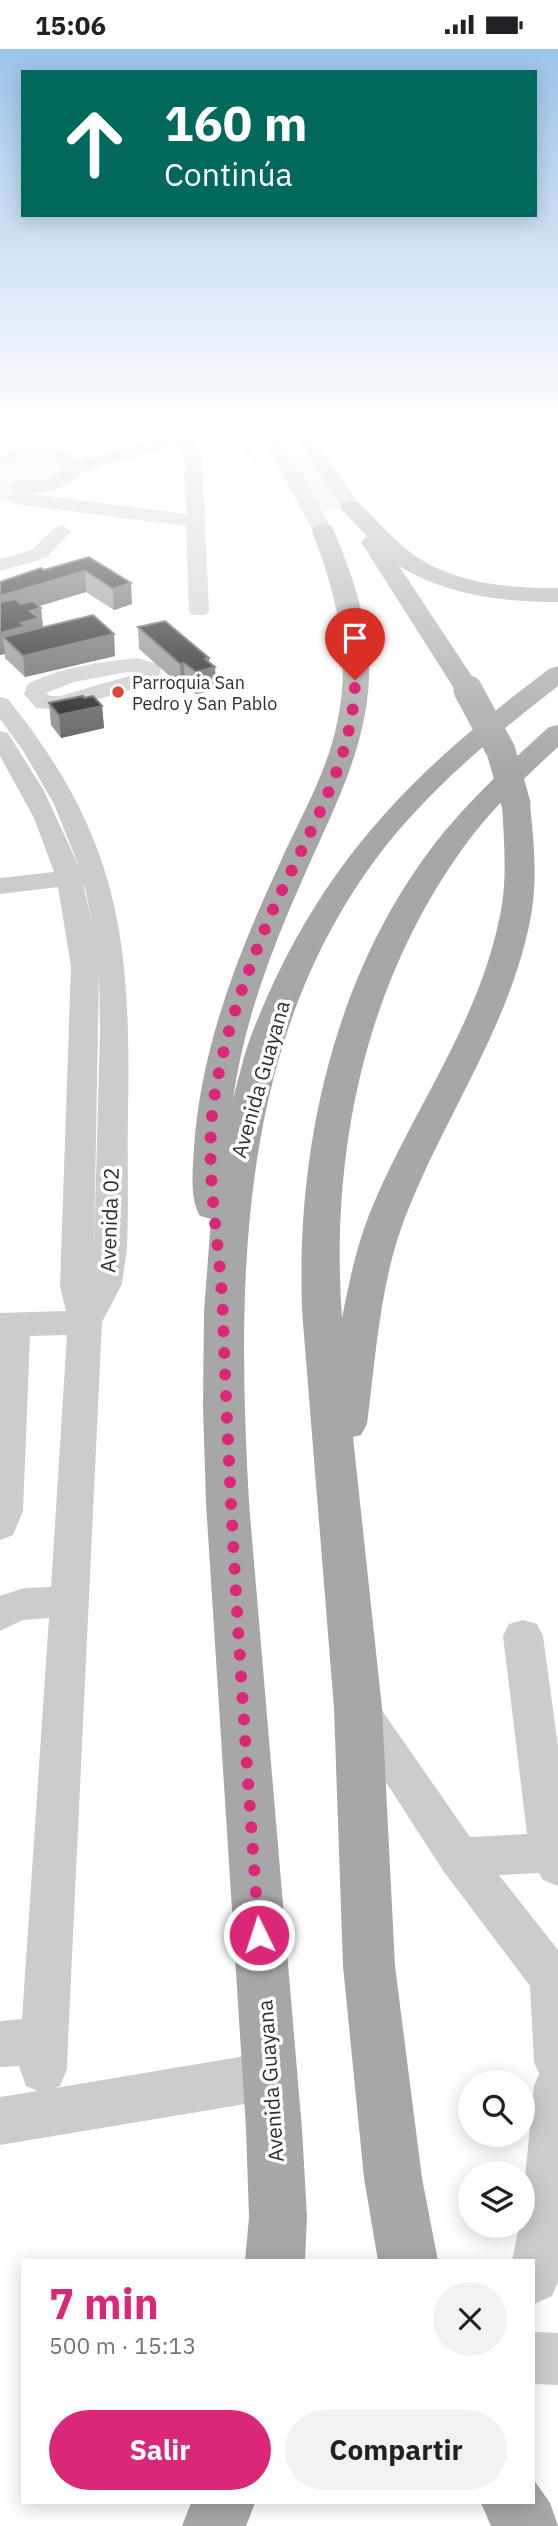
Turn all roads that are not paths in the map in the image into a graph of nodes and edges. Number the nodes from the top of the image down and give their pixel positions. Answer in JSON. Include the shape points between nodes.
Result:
{"nodes":[{"id":1,"x":51,"y":542,"type":"edge"},
{"id":2,"x":196,"y":542,"type":"edge"},
{"id":3,"x":327,"y":542,"type":"edge"},
{"id":4,"x":373,"y":542,"type":"edge"},
{"id":5,"x":387,"y":542,"type":"edge"},
{"id":6,"x":1,"y":553,"type":"edge"},
{"id":7,"x":558,"y":595,"type":"edge"},
{"id":8,"x":199,"y":611,"type":"dead end"},
{"id":9,"x":558,"y":674,"type":"edge"},
{"id":10,"x":37,"y":698,"type":"dead end"},
{"id":11,"x":1,"y":705,"type":"edge"},
{"id":12,"x":558,"y":733,"type":"edge"},
{"id":13,"x":0,"y":738,"type":"edge"},
{"id":14,"x":81,"y":877,"type":"junction"},
{"id":15,"x":0,"y":886,"type":"edge"},
{"id":16,"x":223,"y":1314,"type":"junction"},
{"id":17,"x":85,"y":1322,"type":"junction"},
{"id":18,"x":7,"y":1325,"type":"edge"},
{"id":19,"x":337,"y":1489,"type":"junction"},
{"id":20,"x":0,"y":1525,"type":"edge"},
{"id":21,"x":70,"y":1603,"type":"junction"},
{"id":22,"x":0,"y":1615,"type":"edge"},
{"id":23,"x":523,"y":1636,"type":"dead end"},
{"id":24,"x":358,"y":1709,"type":"junction"},
{"id":25,"x":459,"y":1858,"type":"junction"},
{"id":26,"x":555,"y":1859,"type":"edge"},
{"id":27,"x":555,"y":1979,"type":"edge"},
{"id":28,"x":0,"y":2044,"type":"edge"},
{"id":29,"x":558,"y":2062,"type":"edge"},
{"id":30,"x":270,"y":2076,"type":"junction"},
{"id":31,"x":558,"y":2086,"type":"edge"},
{"id":32,"x":0,"y":2121,"type":"edge"},
{"id":33,"x":275,"y":2259,"type":"edge"},
{"id":34,"x":408,"y":2259,"type":"edge"},
{"id":35,"x":535,"y":2274,"type":"edge"},
{"id":36,"x":535,"y":2358,"type":"edge"},
{"id":37,"x":558,"y":2359,"type":"edge"},
{"id":38,"x":223,"y":2504,"type":"edge"},
{"id":39,"x":514,"y":2504,"type":"edge"},
{"id":40,"x":214,"y":2526,"type":"edge"},
{"id":41,"x":527,"y":2526,"type":"edge"}],
"edges":[{"from":1,"to":6,"type":"street","via":[[39,554]]},
{"from":2,"to":8,"type":"street"},
{"from":3,"to":16,"type":"main road","via":[[344,582],[355,639],[355,700],[345,751],[266,927],[223,1052],[209,1166]]},
{"from":4,"to":19,"type":"main road","bridge":true,"via":[[468,690],[501,751],[516,804],[522,867],[510,949],[482,1022],[421,1138],[386,1221],[358,1337]]},
{"from":5,"to":7,"type":"main road","via":[[405,559],[434,575],[483,589]]},
{"from":9,"to":16,"type":"main road","name":"Avenida Guayana","via":[[471,741],[404,805],[351,871],[303,952],[271,1029],[247,1111],[228,1220]]},
{"from":10,"to":11,"type":"street"},
{"from":11,"to":14,"type":"street","name":"Avenida 02","via":[[40,756],[64,799]]},
{"from":12,"to":19,"type":"main road","via":[[497,790],[444,851],[406,908],[376,968],[345,1057],[328,1149],[320,1250]]},
{"from":13,"to":14,"type":"street","name":"Avenida 02"},
{"from":14,"to":15,"type":"street"},
{"from":14,"to":17,"type":"street","name":"Avenida 02","via":[[85,966],[77,1286]]},
{"from":16,"to":30,"type":"main road","name":"Avenida Guayana","via":[[236,1619]]},
{"from":17,"to":18,"type":"street"},
{"from":17,"to":21,"type":"street"},
{"from":18,"to":20,"type":"street","via":[[4,1511]]},
{"from":19,"to":24,"type":"main road"},
{"from":21,"to":22,"type":"street","via":[[8,1607]]},
{"from":21,"to":28,"type":"street","via":[[44,2055]]},
{"from":23,"to":26,"type":"street"},
{"from":24,"to":25,"type":"street"},
{"from":24,"to":34,"type":"main road","via":[[369,1966],[395,2205]]},
{"from":25,"to":26,"type":"street"},
{"from":25,"to":27,"type":"street"},
{"from":27,"to":29,"type":"street"},
{"from":30,"to":32,"type":"street"},
{"from":30,"to":33,"type":"main road","name":"Avenida Guayana","via":[[278,2217]]},
{"from":31,"to":35,"type":"street","via":[[554,2154]]},
{"from":36,"to":37,"type":"street"},
{"from":38,"to":40,"type":"main road"},
{"from":39,"to":41,"type":"main road"}]}
